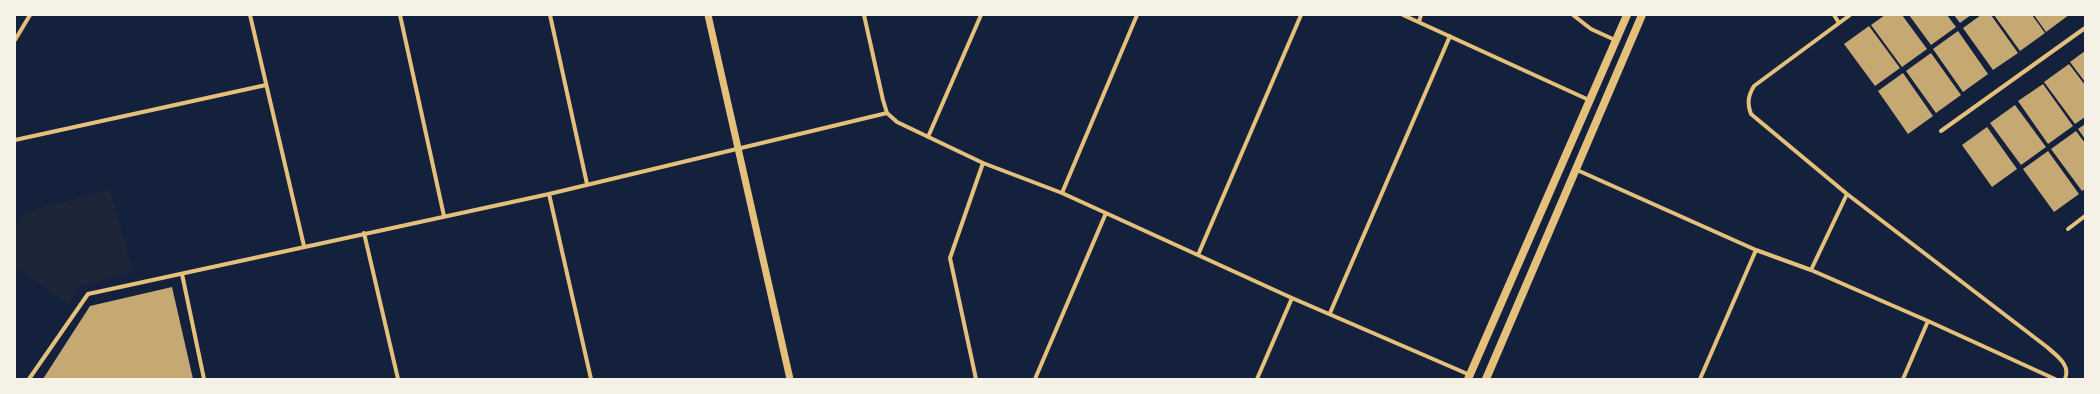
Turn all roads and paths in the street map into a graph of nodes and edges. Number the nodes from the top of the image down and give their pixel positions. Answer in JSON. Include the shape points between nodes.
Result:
{"nodes":[{"id":1,"x":30,"y":15,"type":"edge"},
{"id":2,"x":250,"y":15,"type":"edge"},
{"id":3,"x":400,"y":15,"type":"edge"},
{"id":4,"x":550,"y":15,"type":"edge"},
{"id":5,"x":708,"y":15,"type":"edge"},
{"id":6,"x":864,"y":15,"type":"edge"},
{"id":7,"x":981,"y":15,"type":"edge"},
{"id":8,"x":1137,"y":15,"type":"edge"},
{"id":9,"x":1301,"y":15,"type":"edge"},
{"id":10,"x":1403,"y":15,"type":"edge"},
{"id":11,"x":1421,"y":15,"type":"edge"},
{"id":12,"x":1573,"y":15,"type":"edge"},
{"id":13,"x":1626,"y":15,"type":"edge"},
{"id":14,"x":1642,"y":15,"type":"edge"},
{"id":15,"x":1834,"y":15,"type":"edge"},
{"id":16,"x":1850,"y":15,"type":"edge"},
{"id":17,"x":1420,"y":22,"type":"junction"},
{"id":18,"x":1839,"y":23,"type":"junction"},
{"id":19,"x":2085,"y":28,"type":"edge"},
{"id":20,"x":1450,"y":36,"type":"junction"},
{"id":21,"x":15,"y":40,"type":"edge"},
{"id":22,"x":1615,"y":40,"type":"junction"},
{"id":23,"x":266,"y":85,"type":"junction"},
{"id":24,"x":1590,"y":100,"type":"junction"},
{"id":25,"x":887,"y":113,"type":"junction"},
{"id":26,"x":1941,"y":131,"type":"dead end"},
{"id":27,"x":928,"y":138,"type":"junction"},
{"id":28,"x":15,"y":140,"type":"edge"},
{"id":29,"x":738,"y":149,"type":"junction"},
{"id":30,"x":983,"y":163,"type":"junction"},
{"id":31,"x":1577,"y":170,"type":"junction"},
{"id":32,"x":588,"y":184,"type":"junction"},
{"id":33,"x":1062,"y":193,"type":"junction"},
{"id":34,"x":549,"y":194,"type":"junction"},
{"id":35,"x":1848,"y":194,"type":"junction"},
{"id":36,"x":1106,"y":213,"type":"junction"},
{"id":37,"x":444,"y":216,"type":"junction"},
{"id":38,"x":2085,"y":216,"type":"edge"},
{"id":39,"x":2068,"y":229,"type":"dead end"},
{"id":40,"x":364,"y":233,"type":"junction"},
{"id":41,"x":304,"y":246,"type":"junction"},
{"id":42,"x":1756,"y":250,"type":"junction"},
{"id":43,"x":1198,"y":255,"type":"junction"},
{"id":44,"x":1811,"y":270,"type":"junction"},
{"id":45,"x":182,"y":274,"type":"junction"},
{"id":46,"x":1292,"y":298,"type":"junction"},
{"id":47,"x":1330,"y":313,"type":"junction"},
{"id":48,"x":1928,"y":321,"type":"junction"},
{"id":49,"x":1469,"y":377,"type":"edge"},
{"id":50,"x":29,"y":379,"type":"edge"},
{"id":51,"x":204,"y":379,"type":"edge"},
{"id":52,"x":398,"y":379,"type":"edge"},
{"id":53,"x":591,"y":379,"type":"edge"},
{"id":54,"x":790,"y":379,"type":"edge"},
{"id":55,"x":976,"y":379,"type":"edge"},
{"id":56,"x":1036,"y":379,"type":"edge"},
{"id":57,"x":1257,"y":379,"type":"edge"},
{"id":58,"x":1486,"y":379,"type":"edge"},
{"id":59,"x":1700,"y":379,"type":"edge"},
{"id":60,"x":1903,"y":379,"type":"edge"},
{"id":61,"x":2055,"y":379,"type":"edge"},
{"id":62,"x":2065,"y":379,"type":"edge"}],
"edges":[{"from":1,"to":21,"type":"street"},
{"from":2,"to":23,"type":"street"},
{"from":3,"to":37,"type":"street"},
{"from":4,"to":32,"type":"street"},
{"from":5,"to":29,"type":"street"},
{"from":6,"to":25,"type":"street"},
{"from":7,"to":27,"type":"street"},
{"from":8,"to":33,"type":"street"},
{"from":9,"to":43,"type":"street"},
{"from":10,"to":17,"type":"street"},
{"from":11,"to":17,"type":"street"},
{"from":12,"to":22,"type":"street","via":[[1591,29]]},
{"from":13,"to":22,"type":"main road"},
{"from":14,"to":31,"type":"main road"},
{"from":15,"to":18,"type":"street"},
{"from":16,"to":18,"type":"street"},
{"from":17,"to":20,"type":"street"},
{"from":18,"to":35,"type":"street","via":[[1754,86],[1748,104],[1751,114]]},
{"from":19,"to":26,"type":"street"},
{"from":20,"to":24,"type":"street"},
{"from":20,"to":47,"type":"street"},
{"from":22,"to":24,"type":"main road"},
{"from":23,"to":28,"type":"street"},
{"from":23,"to":41,"type":"street"},
{"from":24,"to":49,"type":"main road"},
{"from":25,"to":27,"type":"street","via":[[897,122]]},
{"from":25,"to":29,"type":"street"},
{"from":27,"to":30,"type":"street"},
{"from":29,"to":32,"type":"street"},
{"from":29,"to":54,"type":"street"},
{"from":30,"to":33,"type":"street"},
{"from":30,"to":55,"type":"street","via":[[950,258]]},
{"from":31,"to":42,"type":"street"},
{"from":31,"to":58,"type":"main road"},
{"from":32,"to":34,"type":"street"},
{"from":33,"to":36,"type":"street"},
{"from":34,"to":37,"type":"street"},
{"from":34,"to":53,"type":"street"},
{"from":35,"to":44,"type":"street"},
{"from":35,"to":62,"type":"street","via":[[2047,347],[2067,369]]},
{"from":36,"to":43,"type":"street"},
{"from":36,"to":56,"type":"street"},
{"from":37,"to":40,"type":"street"},
{"from":38,"to":39,"type":"street"},
{"from":40,"to":41,"type":"street"},
{"from":40,"to":52,"type":"street"},
{"from":41,"to":45,"type":"street"},
{"from":42,"to":44,"type":"street"},
{"from":42,"to":59,"type":"street"},
{"from":43,"to":46,"type":"street"},
{"from":44,"to":48,"type":"street"},
{"from":45,"to":50,"type":"street","via":[[88,294]]},
{"from":45,"to":51,"type":"street"},
{"from":46,"to":47,"type":"street"},
{"from":46,"to":57,"type":"street"},
{"from":47,"to":49,"type":"street"},
{"from":48,"to":60,"type":"street"},
{"from":48,"to":61,"type":"street"}]}
